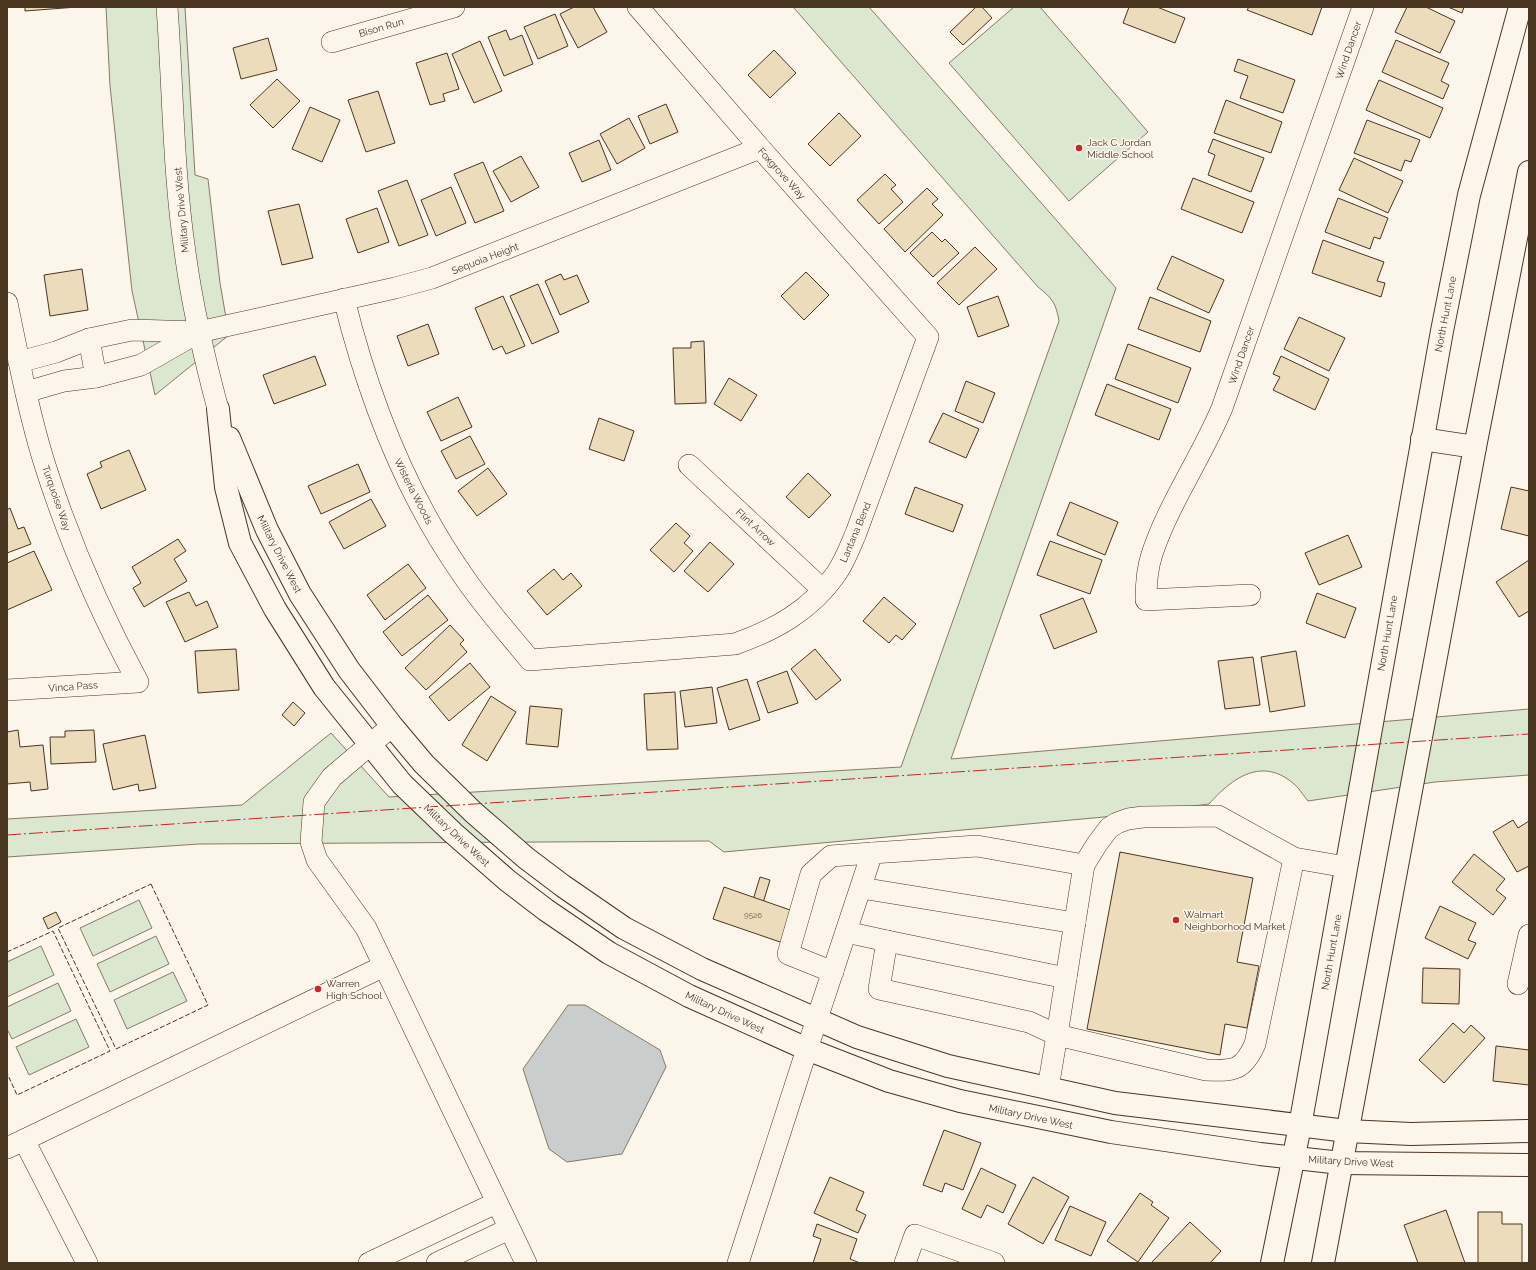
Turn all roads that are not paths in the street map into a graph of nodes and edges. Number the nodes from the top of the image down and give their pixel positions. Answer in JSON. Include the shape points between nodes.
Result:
{"nodes":[{"id":1,"x":167,"y":7,"type":"edge"},
{"id":2,"x":454,"y":7,"type":"edge"},
{"id":3,"x":638,"y":7,"type":"edge"},
{"id":4,"x":1363,"y":7,"type":"edge"},
{"id":5,"x":1520,"y":7,"type":"edge"},
{"id":6,"x":332,"y":42,"type":"dead end"},
{"id":7,"x":760,"y":148,"type":"junction"},
{"id":8,"x":1529,"y":172,"type":"edge"},
{"id":9,"x":344,"y":298,"type":"junction"},
{"id":10,"x":7,"y":303,"type":"edge"},
{"id":11,"x":199,"y":332,"type":"junction"},
{"id":12,"x":928,"y":337,"type":"joint"},
{"id":13,"x":89,"y":339,"type":"junction"},
{"id":14,"x":19,"y":362,"type":"junction"},
{"id":15,"x":96,"y":377,"type":"junction"},
{"id":16,"x":26,"y":392,"type":"junction"},
{"id":17,"x":218,"y":409,"type":"junction"},
{"id":18,"x":1422,"y":439,"type":"junction"},
{"id":19,"x":1475,"y":447,"type":"junction"},
{"id":20,"x":689,"y":465,"type":"dead end"},
{"id":21,"x":823,"y":590,"type":"junction"},
{"id":22,"x":1250,"y":595,"type":"dead end"},
{"id":23,"x":530,"y":660,"type":"joint"},
{"id":24,"x":138,"y":682,"type":"joint"},
{"id":25,"x":7,"y":690,"type":"edge"},
{"id":26,"x":392,"y":726,"type":"junction"},
{"id":27,"x":370,"y":745,"type":"junction"},
{"id":28,"x":872,"y":853,"type":"junction"},
{"id":29,"x":1294,"y":858,"type":"junction"},
{"id":30,"x":1084,"y":866,"type":"junction"},
{"id":31,"x":1346,"y":867,"type":"junction"},
{"id":32,"x":861,"y":888,"type":"junction"},
{"id":33,"x":1075,"y":923,"type":"junction"},
{"id":34,"x":846,"y":932,"type":"junction"},
{"id":35,"x":1529,"y":935,"type":"edge"},
{"id":36,"x":887,"y":942,"type":"junction"},
{"id":37,"x":384,"y":966,"type":"junction"},
{"id":38,"x":832,"y":972,"type":"junction"},
{"id":39,"x":1066,"y":978,"type":"junction"},
{"id":40,"x":1518,"y":984,"type":"dead end"},
{"id":41,"x":817,"y":1018,"type":"junction"},
{"id":42,"x":1057,"y":1035,"type":"junction"},
{"id":43,"x":807,"y":1049,"type":"junction"},
{"id":44,"x":1048,"y":1088,"type":"junction"},
{"id":45,"x":1300,"y":1126,"type":"junction"},
{"id":46,"x":1529,"y":1131,"type":"edge"},
{"id":47,"x":1347,"y":1132,"type":"junction"},
{"id":48,"x":16,"y":1144,"type":"edge"},
{"id":49,"x":1292,"y":1158,"type":"junction"},
{"id":50,"x":1341,"y":1163,"type":"junction"},
{"id":51,"x":1529,"y":1165,"type":"edge"},
{"id":52,"x":496,"y":1203,"type":"junction"},
{"id":53,"x":509,"y":1229,"type":"junction"},
{"id":54,"x":87,"y":1263,"type":"edge"},
{"id":55,"x":369,"y":1263,"type":"edge"},
{"id":56,"x":437,"y":1263,"type":"edge"},
{"id":57,"x":526,"y":1263,"type":"edge"},
{"id":58,"x":738,"y":1263,"type":"edge"},
{"id":59,"x":905,"y":1263,"type":"edge"},
{"id":60,"x":994,"y":1263,"type":"edge"},
{"id":61,"x":1272,"y":1263,"type":"edge"},
{"id":62,"x":1324,"y":1263,"type":"edge"}],
"edges":[{"from":1,"to":11,"type":"street","name":"Military Drive West","via":[[179,197],[185,252]]},
{"from":2,"to":6,"type":"street","name":"Bison Run"},
{"from":3,"to":7,"type":"street","name":"Foxgrove Way"},
{"from":4,"to":22,"type":"street","name":"Wind Dancer","via":[[1222,408],[1210,438],[1162,530],[1147,578],[1146,600]]},
{"from":5,"to":18,"type":"main road","name":"North Hunt Lane","via":[[1469,195]]},
{"from":7,"to":9,"type":"street","name":"Sequoia Height","via":[[464,267],[395,288]]},
{"from":7,"to":12,"type":"street","name":"Foxgrove Way"},
{"from":8,"to":19,"type":"main road"},
{"from":9,"to":11,"type":"street","name":"Sequoia Height"},
{"from":9,"to":23,"type":"street","name":"Wisteria Woods","via":[[367,383],[390,444],[406,477],[462,575]]},
{"from":10,"to":14,"type":"street","name":"Turquoise Way"},
{"from":11,"to":13,"type":"street","name":"Sequoia Height","via":[[132,330]]},
{"from":11,"to":15,"type":"street","name":"Sequoia Height","via":[[141,365]]},
{"from":11,"to":17,"type":"street","name":"Military Drive West"},
{"from":12,"to":21,"type":"street","name":"Lantana Bend","via":[[856,533],[843,562]]},
{"from":13,"to":14,"type":"street","name":"Sequoia Height","via":[[56,352]]},
{"from":13,"to":15,"type":"street"},
{"from":14,"to":16,"type":"street","name":"Turquoise Way"},
{"from":15,"to":16,"type":"street","name":"Sequoia Height","via":[[64,381]]},
{"from":16,"to":24,"type":"street","name":"Turquoise Way","via":[[44,461],[76,553]]},
{"from":17,"to":26,"type":"main road","name":"Military Drive West","via":[[244,477],[300,594],[349,670]]},
{"from":17,"to":27,"type":"main road","name":"Military Drive West","via":[[226,487],[240,543],[275,609],[324,687]]},
{"from":18,"to":19,"type":"main road"},
{"from":18,"to":31,"type":"main road","name":"North Hunt Lane"},
{"from":19,"to":47,"type":"main road"},
{"from":20,"to":21,"type":"street","name":"Flint Arrow"},
{"from":21,"to":23,"type":"street","name":"Lantana Bend","via":[[781,625],[735,644]]},
{"from":24,"to":25,"type":"street","name":"Vinca Pass"},
{"from":26,"to":27,"type":"street"},
{"from":26,"to":41,"type":"main road","name":"Military Drive West","via":[[424,764],[473,812],[526,858],[624,928],[702,969]]},
{"from":27,"to":37,"type":"street","via":[[332,777],[314,802],[311,842],[316,860],[366,928]]},
{"from":27,"to":43,"type":"main road","name":"Military Drive West","via":[[402,784],[453,833],[546,910],[609,953],[655,978]]},
{"from":28,"to":30,"type":"street","via":[[977,846]]},
{"from":28,"to":32,"type":"street"},
{"from":28,"to":38,"type":"street","via":[[831,856],[811,874],[788,954]]},
{"from":29,"to":30,"type":"street","via":[[1218,816],[1143,817],[1128,819],[1109,828]]},
{"from":29,"to":31,"type":"street"},
{"from":29,"to":42,"type":"street","via":[[1255,1044],[1248,1059],[1241,1066],[1231,1070],[1206,1070]]},
{"from":30,"to":33,"type":"street"},
{"from":31,"to":45,"type":"main road","name":"North Hunt Lane"},
{"from":32,"to":33,"type":"street"},
{"from":32,"to":34,"type":"street"},
{"from":33,"to":39,"type":"street"},
{"from":34,"to":36,"type":"street"},
{"from":34,"to":38,"type":"street"},
{"from":35,"to":40,"type":"street"},
{"from":36,"to":39,"type":"street"},
{"from":36,"to":42,"type":"street","via":[[879,989],[1029,1022]]},
{"from":37,"to":48,"type":"street"},
{"from":37,"to":52,"type":"street"},
{"from":38,"to":41,"type":"street"},
{"from":39,"to":42,"type":"street"},
{"from":41,"to":43,"type":"street"},
{"from":41,"to":44,"type":"main road","name":"Military Drive West","via":[[857,1036],[936,1063]]},
{"from":42,"to":44,"type":"street"},
{"from":43,"to":49,"type":"main road","name":"Military Drive West","via":[[889,1080],[960,1101],[1111,1132]]},
{"from":43,"to":58,"type":"street"},
{"from":44,"to":45,"type":"main road","name":"Military Drive West","via":[[1115,1103]]},
{"from":45,"to":47,"type":"main road","name":"Military Drive West"},
{"from":45,"to":49,"type":"main road","name":"North Hunt Lane"},
{"from":46,"to":47,"type":"main road","name":"Military Drive West","via":[[1411,1134]]},
{"from":47,"to":50,"type":"main road"},
{"from":48,"to":54,"type":"street"},
{"from":49,"to":50,"type":"main road","name":"Military Drive West"},
{"from":49,"to":61,"type":"main road","name":"North Hunt Lane"},
{"from":50,"to":51,"type":"main road","name":"Military Drive West"},
{"from":50,"to":62,"type":"main road"},
{"from":52,"to":53,"type":"street"},
{"from":52,"to":55,"type":"street"},
{"from":53,"to":56,"type":"street"},
{"from":53,"to":57,"type":"street"},
{"from":59,"to":60,"type":"street","via":[[915,1235]]}]}
